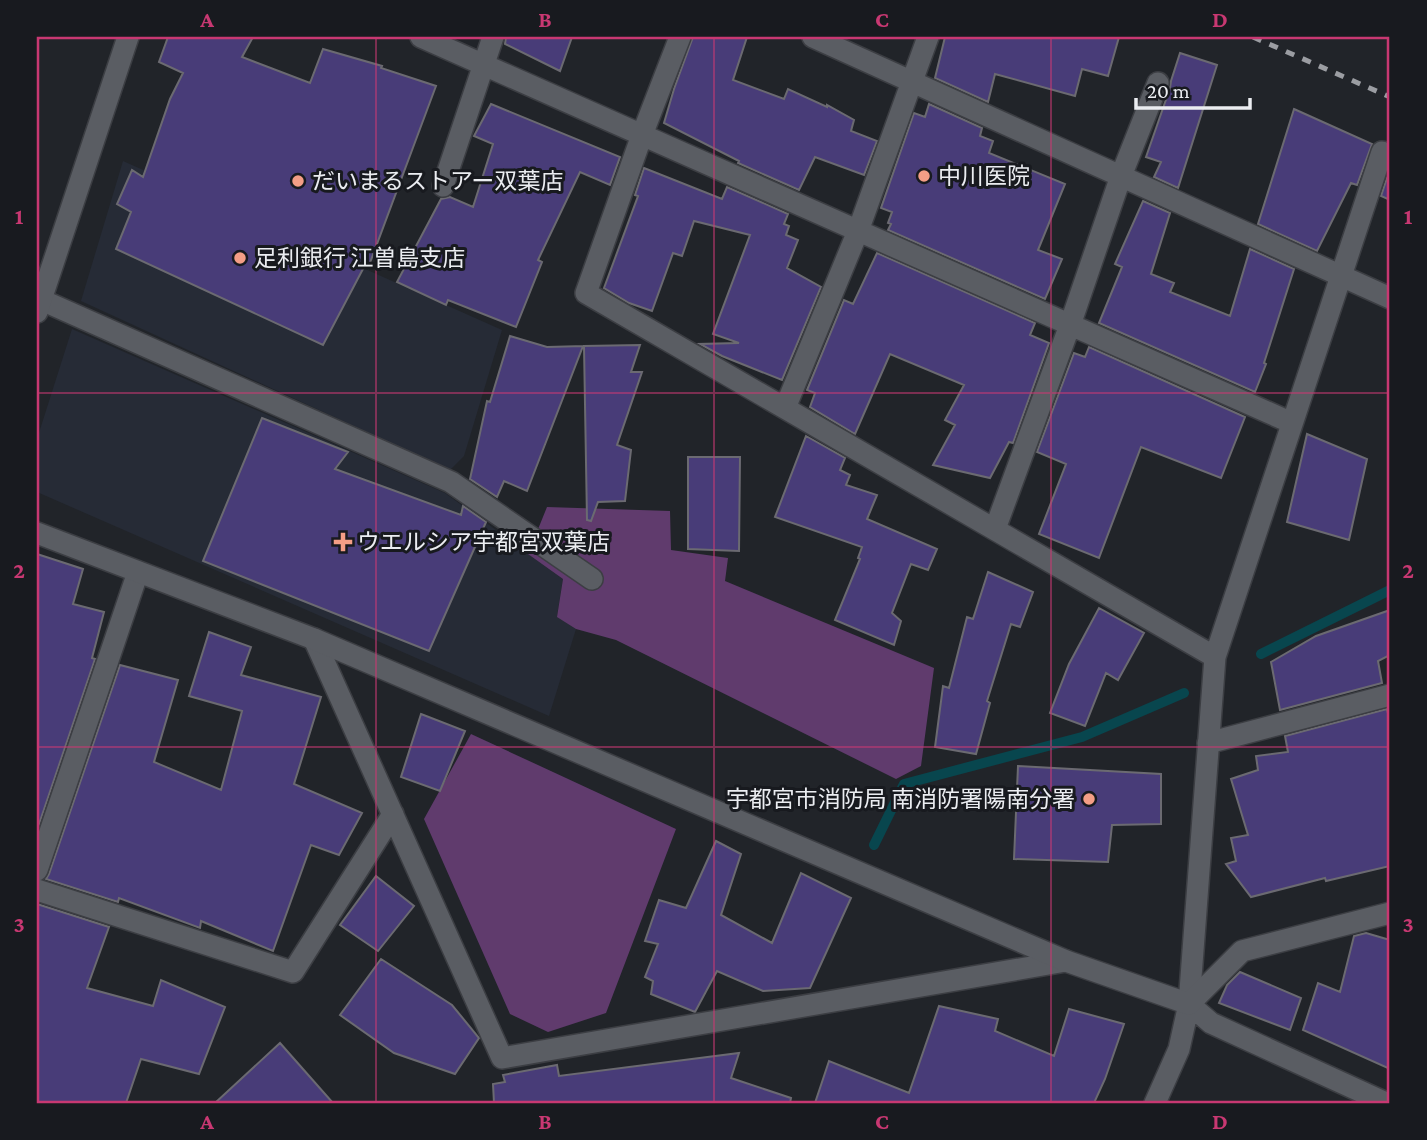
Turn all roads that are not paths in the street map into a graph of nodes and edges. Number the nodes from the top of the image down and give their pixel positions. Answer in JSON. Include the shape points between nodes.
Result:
{"nodes":[{"id":1,"x":128,"y":37,"type":"edge"},
{"id":2,"x":421,"y":37,"type":"edge"},
{"id":3,"x":493,"y":37,"type":"edge"},
{"id":4,"x":680,"y":37,"type":"edge"},
{"id":5,"x":813,"y":37,"type":"edge"},
{"id":6,"x":928,"y":37,"type":"edge"},
{"id":7,"x":483,"y":64,"type":"junction"},
{"id":8,"x":911,"y":81,"type":"junction"},
{"id":9,"x":1158,"y":83,"type":"dead end"},
{"id":10,"x":642,"y":135,"type":"junction"},
{"id":11,"x":1382,"y":152,"type":"dead end"},
{"id":12,"x":1121,"y":176,"type":"junction"},
{"id":13,"x":443,"y":186,"type":"dead end"},
{"id":14,"x":858,"y":231,"type":"junction"},
{"id":15,"x":1341,"y":275,"type":"junction"},
{"id":16,"x":1390,"y":298,"type":"edge"},
{"id":17,"x":38,"y":303,"type":"edge"},
{"id":18,"x":1070,"y":325,"type":"junction"},
{"id":19,"x":785,"y":408,"type":"junction"},
{"id":20,"x":1292,"y":423,"type":"junction"},
{"id":21,"x":995,"y":529,"type":"junction"},
{"id":22,"x":37,"y":533,"type":"edge"},
{"id":23,"x":138,"y":572,"type":"junction"},
{"id":24,"x":592,"y":579,"type":"dead end"},
{"id":25,"x":314,"y":639,"type":"junction"},
{"id":26,"x":1215,"y":657,"type":"junction"},
{"id":27,"x":1390,"y":695,"type":"edge"},
{"id":28,"x":1208,"y":743,"type":"junction"},
{"id":29,"x":393,"y":814,"type":"junction"},
{"id":30,"x":37,"y":870,"type":"edge"},
{"id":31,"x":37,"y":890,"type":"edge"},
{"id":32,"x":1390,"y":913,"type":"edge"},
{"id":33,"x":1066,"y":961,"type":"junction"},
{"id":34,"x":1189,"y":1004,"type":"junction"},
{"id":35,"x":1382,"y":1102,"type":"edge"},
{"id":36,"x":1155,"y":1103,"type":"edge"}],
"edges":[{"from":1,"to":17,"type":"street"},
{"from":2,"to":7,"type":"street"},
{"from":3,"to":7,"type":"street"},
{"from":4,"to":10,"type":"street"},
{"from":5,"to":8,"type":"street"},
{"from":6,"to":8,"type":"street"},
{"from":7,"to":10,"type":"street"},
{"from":7,"to":13,"type":"street"},
{"from":8,"to":12,"type":"street"},
{"from":8,"to":14,"type":"street"},
{"from":9,"to":12,"type":"street"},
{"from":10,"to":14,"type":"street"},
{"from":10,"to":19,"type":"street","via":[[586,293]]},
{"from":11,"to":15,"type":"street"},
{"from":12,"to":15,"type":"street"},
{"from":12,"to":18,"type":"street"},
{"from":14,"to":18,"type":"street"},
{"from":14,"to":19,"type":"street"},
{"from":15,"to":16,"type":"street"},
{"from":15,"to":20,"type":"street"},
{"from":17,"to":24,"type":"street","via":[[451,482]]},
{"from":18,"to":20,"type":"street"},
{"from":18,"to":21,"type":"street"},
{"from":19,"to":21,"type":"street"},
{"from":20,"to":26,"type":"street"},
{"from":21,"to":26,"type":"street"},
{"from":22,"to":23,"type":"street"},
{"from":23,"to":25,"type":"street"},
{"from":23,"to":30,"type":"street"},
{"from":25,"to":29,"type":"street"},
{"from":25,"to":33,"type":"street"},
{"from":26,"to":28,"type":"street"},
{"from":27,"to":28,"type":"street"},
{"from":28,"to":34,"type":"street"},
{"from":29,"to":31,"type":"street","via":[[293,972]]},
{"from":29,"to":33,"type":"street","via":[[502,1059]]},
{"from":32,"to":34,"type":"street","via":[[1242,951]]},
{"from":33,"to":34,"type":"street"},
{"from":34,"to":35,"type":"street","via":[[1211,1023]]},
{"from":34,"to":36,"type":"street","via":[[1179,1049]]}]}
